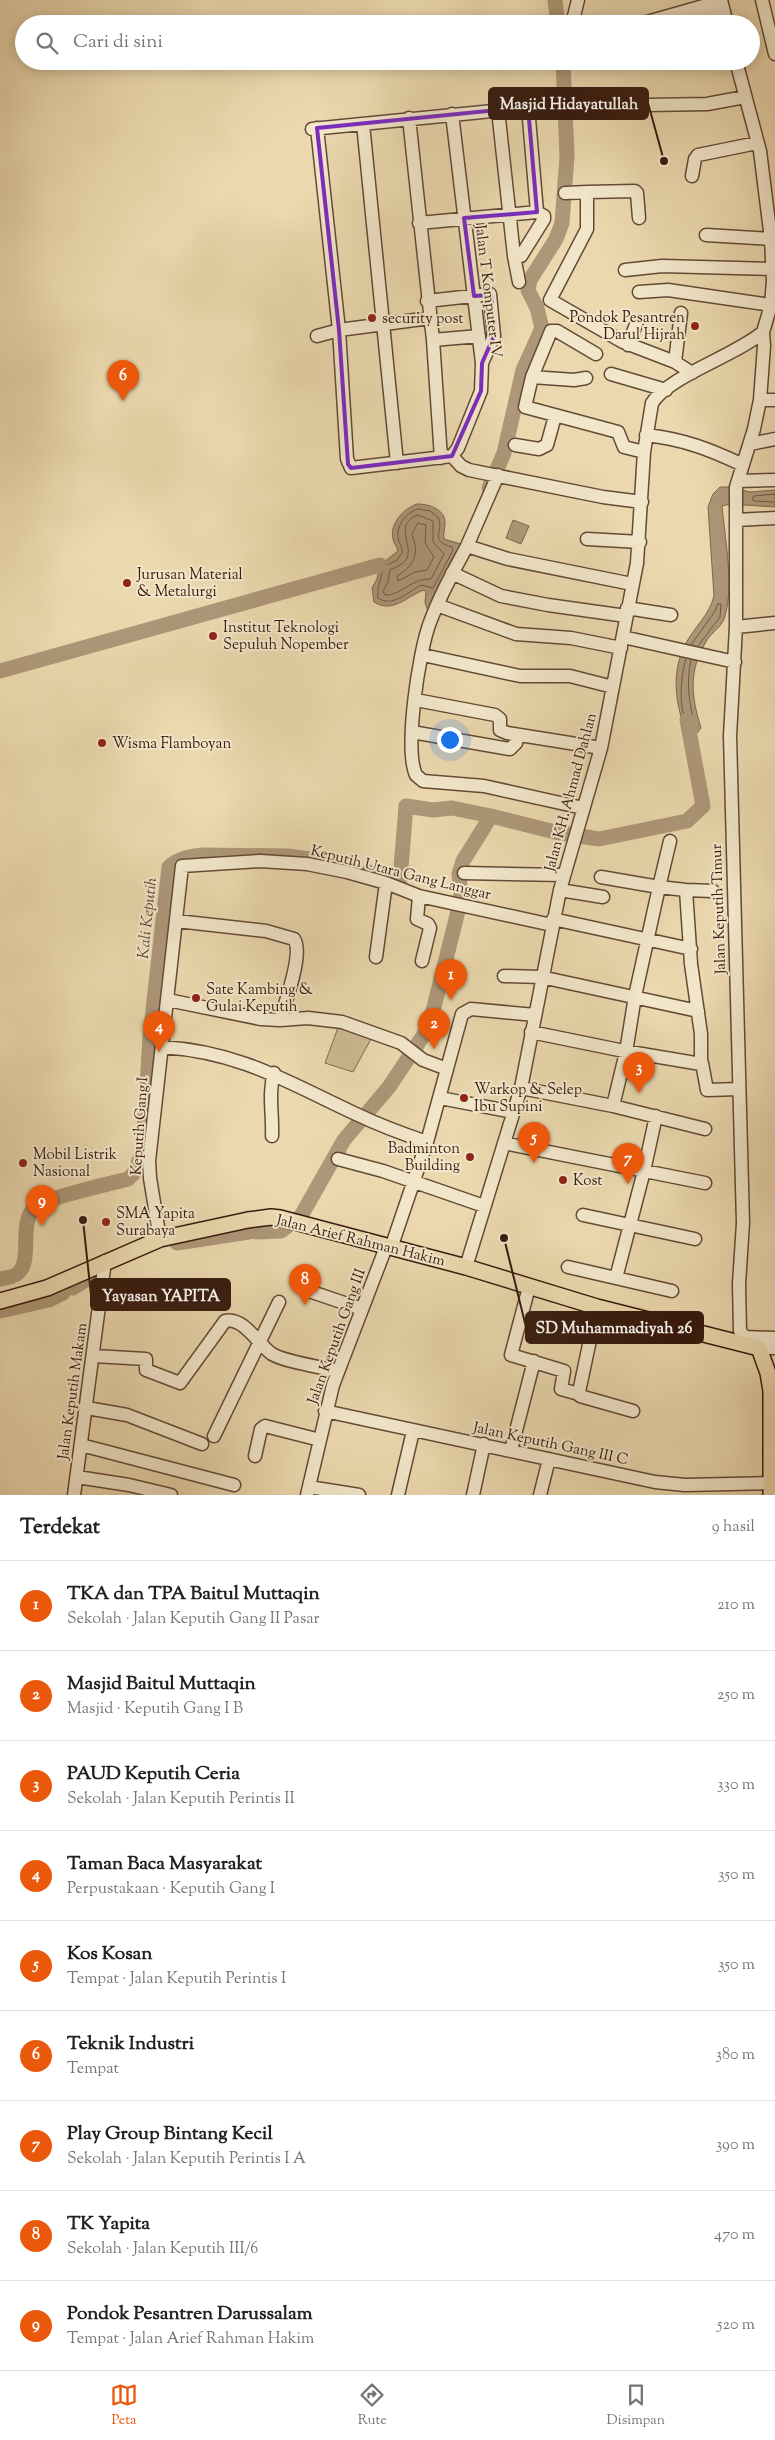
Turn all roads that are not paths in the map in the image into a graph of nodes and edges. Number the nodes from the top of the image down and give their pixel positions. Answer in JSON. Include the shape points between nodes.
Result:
{"nodes":[{"id":1,"x":578,"y":0,"type":"edge"},
{"id":2,"x":762,"y":0,"type":"edge"},
{"id":3,"x":724,"y":11,"type":"edge"},
{"id":4,"x":574,"y":15,"type":"edge"},
{"id":5,"x":698,"y":15,"type":"edge"},
{"id":6,"x":709,"y":15,"type":"edge"},
{"id":7,"x":774,"y":47,"type":"edge"},
{"id":8,"x":738,"y":70,"type":"edge"},
{"id":9,"x":745,"y":97,"type":"junction"},
{"id":10,"x":647,"y":105,"type":"dead end"},
{"id":11,"x":498,"y":110,"type":"junction"},
{"id":12,"x":452,"y":114,"type":"junction"},
{"id":13,"x":408,"y":118,"type":"junction"},
{"id":14,"x":363,"y":124,"type":"junction"},
{"id":15,"x":758,"y":143,"type":"junction"},
{"id":16,"x":692,"y":176,"type":"dead end"},
{"id":17,"x":587,"y":192,"type":"junction"},
{"id":18,"x":565,"y":193,"type":"dead end"},
{"id":19,"x":537,"y":212,"type":"junction"},
{"id":20,"x":510,"y":213,"type":"junction"},
{"id":21,"x":464,"y":218,"type":"junction"},
{"id":22,"x":639,"y":218,"type":"dead end"},
{"id":23,"x":419,"y":223,"type":"junction"},
{"id":24,"x":706,"y":235,"type":"dead end"},
{"id":25,"x":771,"y":239,"type":"junction"},
{"id":26,"x":514,"y":256,"type":"junction"},
{"id":27,"x":773,"y":269,"type":"junction"},
{"id":28,"x":625,"y":270,"type":"dead end"},
{"id":29,"x":519,"y":282,"type":"dead end"},
{"id":30,"x":639,"y":292,"type":"dead end"},
{"id":31,"x":474,"y":296,"type":"junction"},
{"id":32,"x":428,"y":301,"type":"junction"},
{"id":33,"x":772,"y":304,"type":"edge"},
{"id":34,"x":681,"y":313,"type":"dead end"},
{"id":35,"x":430,"y":318,"type":"junction"},
{"id":36,"x":637,"y":322,"type":"dead end"},
{"id":37,"x":383,"y":324,"type":"junction"},
{"id":38,"x":339,"y":330,"type":"junction"},
{"id":39,"x":763,"y":332,"type":"junction"},
{"id":40,"x":317,"y":336,"type":"dead end"},
{"id":41,"x":479,"y":336,"type":"junction"},
{"id":42,"x":433,"y":340,"type":"junction"},
{"id":43,"x":628,"y":345,"type":"junction"},
{"id":44,"x":596,"y":354,"type":"dead end"},
{"id":45,"x":675,"y":362,"type":"junction"},
{"id":46,"x":482,"y":363,"type":"junction"},
{"id":47,"x":611,"y":374,"type":"dead end"},
{"id":48,"x":692,"y":374,"type":"junction"},
{"id":49,"x":532,"y":378,"type":"junction"},
{"id":50,"x":586,"y":378,"type":"dead end"},
{"id":51,"x":666,"y":390,"type":"junction"},
{"id":52,"x":760,"y":400,"type":"junction"},
{"id":53,"x":775,"y":400,"type":"edge"},
{"id":54,"x":555,"y":416,"type":"junction"},
{"id":55,"x":646,"y":434,"type":"junction"},
{"id":56,"x":775,"y":439,"type":"edge"},
{"id":57,"x":515,"y":444,"type":"dead end"},
{"id":58,"x":750,"y":444,"type":"junction"},
{"id":59,"x":644,"y":452,"type":"junction"},
{"id":60,"x":447,"y":457,"type":"junction"},
{"id":61,"x":397,"y":463,"type":"junction"},
{"id":62,"x":743,"y":465,"type":"junction"},
{"id":63,"x":495,"y":474,"type":"junction"},
{"id":64,"x":775,"y":480,"type":"edge"},
{"id":65,"x":737,"y":483,"type":"junction"},
{"id":66,"x":642,"y":502,"type":"junction"},
{"id":67,"x":736,"y":514,"type":"junction"},
{"id":68,"x":775,"y":518,"type":"edge"},
{"id":69,"x":587,"y":539,"type":"dead end"},
{"id":70,"x":640,"y":542,"type":"junction"},
{"id":71,"x":467,"y":546,"type":"junction"},
{"id":72,"x":452,"y":573,"type":"junction"},
{"id":73,"x":632,"y":584,"type":"junction"},
{"id":74,"x":437,"y":605,"type":"junction"},
{"id":75,"x":627,"y":612,"type":"junction"},
{"id":76,"x":670,"y":615,"type":"dead end"},
{"id":77,"x":775,"y":623,"type":"edge"},
{"id":78,"x":736,"y":626,"type":"junction"},
{"id":79,"x":622,"y":643,"type":"junction"},
{"id":80,"x":423,"y":655,"type":"junction"},
{"id":81,"x":735,"y":662,"type":"junction"},
{"id":82,"x":613,"y":687,"type":"junction"},
{"id":83,"x":416,"y":700,"type":"junction"},
{"id":84,"x":412,"y":732,"type":"junction"},
{"id":85,"x":513,"y":734,"type":"junction"},
{"id":86,"x":601,"y":748,"type":"junction"},
{"id":87,"x":583,"y":808,"type":"junction"},
{"id":88,"x":670,"y":841,"type":"dead end"},
{"id":89,"x":182,"y":866,"type":"joint"},
{"id":90,"x":464,"y":873,"type":"dead end"},
{"id":91,"x":564,"y":875,"type":"junction"},
{"id":92,"x":601,"y":877,"type":"dead end"},
{"id":93,"x":386,"y":883,"type":"junction"},
{"id":94,"x":659,"y":886,"type":"junction"},
{"id":95,"x":560,"y":890,"type":"junction"},
{"id":96,"x":686,"y":890,"type":"junction"},
{"id":97,"x":713,"y":891,"type":"dead end"},
{"id":98,"x":419,"y":896,"type":"junction"},
{"id":99,"x":603,"y":897,"type":"dead end"},
{"id":100,"x":177,"y":921,"type":"junction"},
{"id":101,"x":552,"y":922,"type":"junction"},
{"id":102,"x":648,"y":940,"type":"junction"},
{"id":103,"x":691,"y":949,"type":"junction"},
{"id":104,"x":376,"y":957,"type":"dead end"},
{"id":105,"x":422,"y":961,"type":"dead end"},
{"id":106,"x":504,"y":976,"type":"dead end"},
{"id":107,"x":541,"y":977,"type":"junction"},
{"id":108,"x":635,"y":996,"type":"junction"},
{"id":109,"x":168,"y":1000,"type":"junction"},
{"id":110,"x":698,"y":1011,"type":"junction"},
{"id":111,"x":535,"y":1015,"type":"junction"},
{"id":112,"x":280,"y":1020,"type":"junction"},
{"id":113,"x":531,"y":1032,"type":"junction"},
{"id":114,"x":162,"y":1047,"type":"junction"},
{"id":115,"x":626,"y":1052,"type":"junction"},
{"id":116,"x":699,"y":1064,"type":"junction"},
{"id":117,"x":447,"y":1069,"type":"junction"},
{"id":118,"x":274,"y":1073,"type":"junction"},
{"id":119,"x":521,"y":1088,"type":"junction"},
{"id":120,"x":739,"y":1089,"type":"junction"},
{"id":121,"x":440,"y":1098,"type":"junction"},
{"id":122,"x":613,"y":1106,"type":"junction"},
{"id":123,"x":513,"y":1112,"type":"junction"},
{"id":124,"x":656,"y":1116,"type":"junction"},
{"id":125,"x":705,"y":1129,"type":"dead end"},
{"id":126,"x":272,"y":1136,"type":"dead end"},
{"id":127,"x":428,"y":1142,"type":"junction"},
{"id":128,"x":504,"y":1143,"type":"junction"},
{"id":129,"x":338,"y":1159,"type":"dead end"},
{"id":130,"x":644,"y":1171,"type":"junction"},
{"id":131,"x":413,"y":1182,"type":"junction"},
{"id":132,"x":705,"y":1183,"type":"dead end"},
{"id":133,"x":484,"y":1206,"type":"junction"},
{"id":134,"x":583,"y":1215,"type":"dead end"},
{"id":135,"x":630,"y":1225,"type":"junction"},
{"id":136,"x":160,"y":1239,"type":"junction"},
{"id":137,"x":695,"y":1239,"type":"dead end"},
{"id":138,"x":388,"y":1247,"type":"junction"},
{"id":139,"x":105,"y":1261,"type":"junction"},
{"id":140,"x":466,"y":1268,"type":"junction"},
{"id":141,"x":568,"y":1268,"type":"dead end"},
{"id":142,"x":616,"y":1278,"type":"junction"},
{"id":143,"x":529,"y":1287,"type":"junction"},
{"id":144,"x":672,"y":1290,"type":"dead end"},
{"id":145,"x":309,"y":1291,"type":"dead end"},
{"id":146,"x":0,"y":1301,"type":"edge"},
{"id":147,"x":279,"y":1302,"type":"dead end"},
{"id":148,"x":597,"y":1307,"type":"junction"},
{"id":149,"x":362,"y":1309,"type":"junction"},
{"id":150,"x":775,"y":1338,"type":"edge"},
{"id":151,"x":258,"y":1341,"type":"junction"},
{"id":152,"x":757,"y":1343,"type":"junction"},
{"id":153,"x":775,"y":1348,"type":"edge"},
{"id":154,"x":94,"y":1356,"type":"junction"},
{"id":155,"x":534,"y":1361,"type":"junction"},
{"id":156,"x":338,"y":1371,"type":"junction"},
{"id":157,"x":579,"y":1394,"type":"junction"},
{"id":158,"x":87,"y":1408,"type":"junction"},
{"id":159,"x":325,"y":1411,"type":"junction"},
{"id":160,"x":634,"y":1411,"type":"dead end"},
{"id":161,"x":413,"y":1430,"type":"junction"},
{"id":162,"x":214,"y":1436,"type":"dead end"},
{"id":163,"x":320,"y":1440,"type":"junction"},
{"id":164,"x":202,"y":1444,"type":"dead end"},
{"id":165,"x":484,"y":1444,"type":"junction"},
{"id":166,"x":82,"y":1445,"type":"junction"},
{"id":167,"x":511,"y":1450,"type":"junction"},
{"id":168,"x":255,"y":1456,"type":"dead end"},
{"id":169,"x":549,"y":1459,"type":"junction"},
{"id":170,"x":774,"y":1460,"type":"edge"},
{"id":171,"x":77,"y":1477,"type":"junction"},
{"id":172,"x":234,"y":1485,"type":"dead end"},
{"id":173,"x":771,"y":1489,"type":"edge"},
{"id":174,"x":308,"y":1491,"type":"edge"},
{"id":175,"x":74,"y":1495,"type":"edge"},
{"id":176,"x":171,"y":1495,"type":"edge"},
{"id":177,"x":358,"y":1495,"type":"edge"},
{"id":178,"x":398,"y":1495,"type":"edge"},
{"id":179,"x":473,"y":1495,"type":"edge"},
{"id":180,"x":540,"y":1495,"type":"edge"}],
"edges":[{"from":1,"to":4,"type":"street"},
{"from":2,"to":7,"type":"street"},
{"from":3,"to":5,"type":"street"},
{"from":3,"to":6,"type":"street"},
{"from":8,"to":9,"type":"street"},
{"from":9,"to":10,"type":"street","via":[[707,104]]},
{"from":9,"to":15,"type":"street"},
{"from":11,"to":12,"type":"street"},
{"from":11,"to":19,"type":"street","via":[[530,107]]},
{"from":11,"to":20,"type":"street"},
{"from":12,"to":13,"type":"street"},
{"from":12,"to":21,"type":"street","name":"Jalan T Komputer IV"},
{"from":13,"to":14,"type":"street"},
{"from":13,"to":23,"type":"street"},
{"from":14,"to":37,"type":"street"},
{"from":14,"to":38,"type":"street","via":[[315,129]]},
{"from":15,"to":16,"type":"street","via":[[698,155]]},
{"from":15,"to":25,"type":"street"},
{"from":17,"to":18,"type":"street"},
{"from":17,"to":22,"type":"street","via":[[635,191]]},
{"from":17,"to":43,"type":"street","via":[[587,229],[550,300]]},
{"from":19,"to":20,"type":"street"},
{"from":19,"to":26,"type":"street","via":[[544,219],[521,256]]},
{"from":20,"to":21,"type":"street"},
{"from":20,"to":26,"type":"street"},
{"from":21,"to":23,"type":"street"},
{"from":21,"to":31,"type":"street","name":"Jalan T Komputer IV"},
{"from":23,"to":32,"type":"street"},
{"from":24,"to":25,"type":"street"},
{"from":25,"to":27,"type":"street"},
{"from":26,"to":29,"type":"street"},
{"from":27,"to":28,"type":"street","via":[[662,266]]},
{"from":27,"to":33,"type":"street"},
{"from":30,"to":33,"type":"street","via":[[668,290]]},
{"from":31,"to":32,"type":"street"},
{"from":31,"to":41,"type":"street","name":"Jalan T Komputer IV"},
{"from":31,"to":46,"type":"street","via":[[491,296],[494,336]]},
{"from":32,"to":35,"type":"street"},
{"from":33,"to":39,"type":"street"},
{"from":34,"to":45,"type":"street"},
{"from":35,"to":37,"type":"street"},
{"from":35,"to":42,"type":"street"},
{"from":36,"to":43,"type":"street"},
{"from":37,"to":38,"type":"street"},
{"from":37,"to":61,"type":"street"},
{"from":38,"to":40,"type":"street"},
{"from":38,"to":61,"type":"street","via":[[348,464],[351,468]]},
{"from":39,"to":48,"type":"street","name":"Jalan KH. Ahmad Dahlan"},
{"from":39,"to":52,"type":"street","name":"Jalan Keputih Timur"},
{"from":41,"to":42,"type":"street"},
{"from":41,"to":46,"type":"street","name":"Jalan T Komputer IV"},
{"from":42,"to":60,"type":"street"},
{"from":43,"to":45,"type":"street"},
{"from":44,"to":49,"type":"street","via":[[557,331],[550,331]]},
{"from":45,"to":48,"type":"street"},
{"from":46,"to":60,"type":"street","name":"Jalan T Komputer IV","via":[[481,391],[458,448]]},
{"from":47,"to":51,"type":"street"},
{"from":48,"to":51,"type":"street","name":"Jalan KH. Ahmad Dahlan"},
{"from":49,"to":50,"type":"street"},
{"from":49,"to":54,"type":"street","via":[[525,407]]},
{"from":51,"to":55,"type":"street","name":"Jalan KH. Ahmad Dahlan","via":[[652,403]]},
{"from":52,"to":53,"type":"street"},
{"from":52,"to":58,"type":"street","name":"Jalan Keputih Timur"},
{"from":54,"to":57,"type":"street","via":[[547,446],[543,449]]},
{"from":54,"to":59,"type":"street","via":[[618,432],[624,446]]},
{"from":55,"to":59,"type":"street","name":"Jalan KH. Ahmad Dahlan"},
{"from":55,"to":62,"type":"street","via":[[705,447]]},
{"from":56,"to":58,"type":"street"},
{"from":58,"to":62,"type":"street","name":"Jalan Keputih Timur"},
{"from":59,"to":66,"type":"street","name":"Jalan KH. Ahmad Dahlan"},
{"from":60,"to":61,"type":"street"},
{"from":60,"to":63,"type":"street","via":[[461,466]]},
{"from":62,"to":65,"type":"street","name":"Jalan Keputih Timur"},
{"from":63,"to":66,"type":"street"},
{"from":63,"to":71,"type":"street"},
{"from":64,"to":65,"type":"street"},
{"from":65,"to":67,"type":"street","name":"Jalan Keputih Timur"},
{"from":66,"to":70,"type":"street","name":"Jalan KH. Ahmad Dahlan"},
{"from":67,"to":68,"type":"street"},
{"from":67,"to":78,"type":"street","name":"Jalan Keputih Timur"},
{"from":69,"to":70,"type":"street"},
{"from":70,"to":73,"type":"street","name":"Jalan KH. Ahmad Dahlan"},
{"from":71,"to":72,"type":"street"},
{"from":71,"to":73,"type":"street","via":[[508,559]]},
{"from":72,"to":74,"type":"street"},
{"from":72,"to":75,"type":"street","via":[[501,596],[548,605]]},
{"from":73,"to":75,"type":"street","name":"Jalan KH. Ahmad Dahlan"},
{"from":74,"to":79,"type":"street","via":[[516,634]]},
{"from":74,"to":80,"type":"street"},
{"from":75,"to":76,"type":"street"},
{"from":75,"to":79,"type":"street","name":"Jalan KH. Ahmad Dahlan"},
{"from":77,"to":78,"type":"street"},
{"from":78,"to":81,"type":"street","name":"Jalan Keputih Timur"},
{"from":79,"to":81,"type":"street","via":[[671,646]]},
{"from":79,"to":82,"type":"street","name":"Jalan KH. Ahmad Dahlan"},
{"from":80,"to":82,"type":"street","via":[[520,676],[570,676]]},
{"from":80,"to":83,"type":"street"},
{"from":81,"to":120,"type":"street","name":"Jalan Keputih Timur","via":[[730,736]]},
{"from":82,"to":86,"type":"street","name":"Jalan KH. Ahmad Dahlan"},
{"from":83,"to":84,"type":"street"},
{"from":83,"to":85,"type":"street","via":[[495,715],[500,719],[499,729]]},
{"from":84,"to":85,"type":"street","via":[[510,749],[516,743]]},
{"from":84,"to":87,"type":"street","via":[[413,770],[423,781],[484,786]]},
{"from":85,"to":86,"type":"street"},
{"from":86,"to":87,"type":"street","name":"Jalan KH. Ahmad Dahlan"},
{"from":87,"to":91,"type":"street","name":"Jalan KH. Ahmad Dahlan"},
{"from":88,"to":94,"type":"street"},
{"from":89,"to":93,"type":"street","name":"Keputih Utara Gang Langgar","via":[[284,862],[347,872]]},
{"from":89,"to":100,"type":"street","name":"Keputih Gang I"},
{"from":90,"to":91,"type":"street"},
{"from":91,"to":95,"type":"street","name":"Jalan KH. Ahmad Dahlan"},
{"from":92,"to":94,"type":"street"},
{"from":93,"to":98,"type":"street","name":"Keputih Utara Gang Langgar"},
{"from":93,"to":104,"type":"street"},
{"from":94,"to":96,"type":"street"},
{"from":94,"to":102,"type":"street"},
{"from":95,"to":99,"type":"street"},
{"from":95,"to":101,"type":"street","name":"Jalan KH. Ahmad Dahlan"},
{"from":96,"to":97,"type":"street"},
{"from":96,"to":103,"type":"street"},
{"from":98,"to":101,"type":"street","name":"Keputih Utara Gang Langgar"},
{"from":98,"to":105,"type":"street","via":[[417,919],[430,928]]},
{"from":100,"to":109,"type":"street","name":"Keputih Gang I"},
{"from":100,"to":112,"type":"street","via":[[266,931],[292,938],[297,944],[296,958]]},
{"from":101,"to":102,"type":"street","name":"Keputih Utara Gang Langgar"},
{"from":101,"to":107,"type":"street","name":"Jalan KH. Ahmad Dahlan"},
{"from":102,"to":103,"type":"street","name":"Keputih Utara Gang Langgar"},
{"from":102,"to":108,"type":"street"},
{"from":103,"to":110,"type":"street"},
{"from":106,"to":107,"type":"street"},
{"from":107,"to":108,"type":"street"},
{"from":107,"to":111,"type":"street","name":"Jalan KH. Ahmad Dahlan"},
{"from":108,"to":110,"type":"street"},
{"from":108,"to":115,"type":"street"},
{"from":109,"to":112,"type":"street","via":[[260,1019]]},
{"from":109,"to":114,"type":"street","name":"Keputih Gang I"},
{"from":110,"to":116,"type":"street"},
{"from":111,"to":113,"type":"street","name":"Jalan KH. Ahmad Dahlan"},
{"from":111,"to":117,"type":"street","name":"Jalan Keputih Gang III","via":[[466,1010]]},
{"from":112,"to":117,"type":"street","via":[[308,1018],[342,1022],[409,1047],[419,1058]]},
{"from":113,"to":115,"type":"street"},
{"from":113,"to":119,"type":"street","name":"Jalan KH. Ahmad Dahlan"},
{"from":114,"to":118,"type":"street","via":[[218,1055]]},
{"from":114,"to":136,"type":"street","name":"Keputih Gang I","via":[[149,1161]]},
{"from":115,"to":116,"type":"street"},
{"from":115,"to":122,"type":"street"},
{"from":116,"to":120,"type":"street","via":[[707,1090]]},
{"from":117,"to":121,"type":"street","name":"Jalan Keputih Gang III"},
{"from":118,"to":126,"type":"street","via":[[269,1091]]},
{"from":118,"to":127,"type":"street","via":[[361,1117]]},
{"from":119,"to":122,"type":"street"},
{"from":119,"to":123,"type":"street","name":"Jalan KH. Ahmad Dahlan"},
{"from":120,"to":152,"type":"street","name":"Jalan Keputih Timur","via":[[743,1223],[740,1331],[744,1337]]},
{"from":121,"to":123,"type":"street"},
{"from":121,"to":127,"type":"street","name":"Jalan Keputih Gang III"},
{"from":122,"to":124,"type":"street"},
{"from":123,"to":128,"type":"street","name":"Jalan KH. Ahmad Dahlan"},
{"from":124,"to":125,"type":"street"},
{"from":124,"to":130,"type":"street"},
{"from":127,"to":131,"type":"street","name":"Jalan Keputih Gang III"},
{"from":128,"to":130,"type":"street"},
{"from":128,"to":133,"type":"street","name":"Jalan KH. Ahmad Dahlan"},
{"from":129,"to":131,"type":"street"},
{"from":130,"to":132,"type":"street"},
{"from":130,"to":135,"type":"street"},
{"from":131,"to":133,"type":"street"},
{"from":131,"to":138,"type":"street","name":"Jalan Keputih Gang III"},
{"from":133,"to":140,"type":"street","name":"Jalan KH. Ahmad Dahlan"},
{"from":134,"to":135,"type":"street"},
{"from":135,"to":137,"type":"street"},
{"from":135,"to":142,"type":"street"},
{"from":136,"to":138,"type":"main road","name":"Jalan Arief Rahman Hakim","via":[[271,1217]]},
{"from":136,"to":139,"type":"main road","name":"Jalan Arief Rahman Hakim"},
{"from":138,"to":140,"type":"main road","name":"Jalan Arief Rahman Hakim"},
{"from":138,"to":149,"type":"street","name":"Jalan Keputih Gang III"},
{"from":139,"to":146,"type":"main road","name":"Jalan Arief Rahman Hakim","via":[[47,1288]]},
{"from":139,"to":154,"type":"street","name":"Jalan Keputih Makam"},
{"from":140,"to":143,"type":"main road","name":"Jalan Arief Rahman Hakim"},
{"from":141,"to":142,"type":"street"},
{"from":142,"to":144,"type":"street"},
{"from":143,"to":148,"type":"main road","name":"Jalan Arief Rahman Hakim"},
{"from":143,"to":155,"type":"street","via":[[511,1356]]},
{"from":145,"to":149,"type":"street"},
{"from":147,"to":151,"type":"street"},
{"from":148,"to":152,"type":"main road","name":"Jalan Arief Rahman Hakim"},
{"from":148,"to":157,"type":"street"},
{"from":149,"to":156,"type":"street","name":"Jalan Keputih Gang III"},
{"from":150,"to":152,"type":"street"},
{"from":151,"to":154,"type":"street","via":[[245,1328],[226,1320],[181,1382],[145,1369],[146,1359]]},
{"from":151,"to":156,"type":"street","via":[[279,1357]]},
{"from":151,"to":162,"type":"street"},
{"from":152,"to":153,"type":"street"},
{"from":152,"to":170,"type":"main road","via":[[772,1391]]},
{"from":154,"to":158,"type":"street","name":"Jalan Keputih Makam"},
{"from":155,"to":157,"type":"street","via":[[564,1371],[561,1389]]},
{"from":155,"to":167,"type":"street"},
{"from":156,"to":159,"type":"street","name":"Jalan Keputih Gang III"},
{"from":157,"to":160,"type":"street"},
{"from":158,"to":164,"type":"street","via":[[127,1415]]},
{"from":158,"to":166,"type":"street","name":"Jalan Keputih Makam"},
{"from":159,"to":161,"type":"street","name":"Jalan Keputih Gang III C"},
{"from":159,"to":163,"type":"street","name":"Jalan Keputih Gang III"},
{"from":161,"to":165,"type":"street","name":"Jalan Keputih Gang III C"},
{"from":161,"to":178,"type":"street"},
{"from":163,"to":168,"type":"street","via":[[265,1426],[261,1429]]},
{"from":163,"to":174,"type":"street","name":"Jalan Keputih Gang III"},
{"from":165,"to":167,"type":"street","name":"Jalan Keputih Gang III C"},
{"from":165,"to":179,"type":"street"},
{"from":166,"to":171,"type":"street","name":"Jalan Keputih Makam"},
{"from":166,"to":172,"type":"street"},
{"from":167,"to":169,"type":"street","name":"Jalan Keputih Gang III C"},
{"from":169,"to":173,"type":"street","name":"Jalan Keputih Gang III C","via":[[669,1484]]},
{"from":169,"to":180,"type":"street"},
{"from":170,"to":173,"type":"main road"},
{"from":171,"to":175,"type":"street","name":"Jalan Keputih Makam"},
{"from":171,"to":176,"type":"street"},
{"from":174,"to":177,"type":"street"}]}
